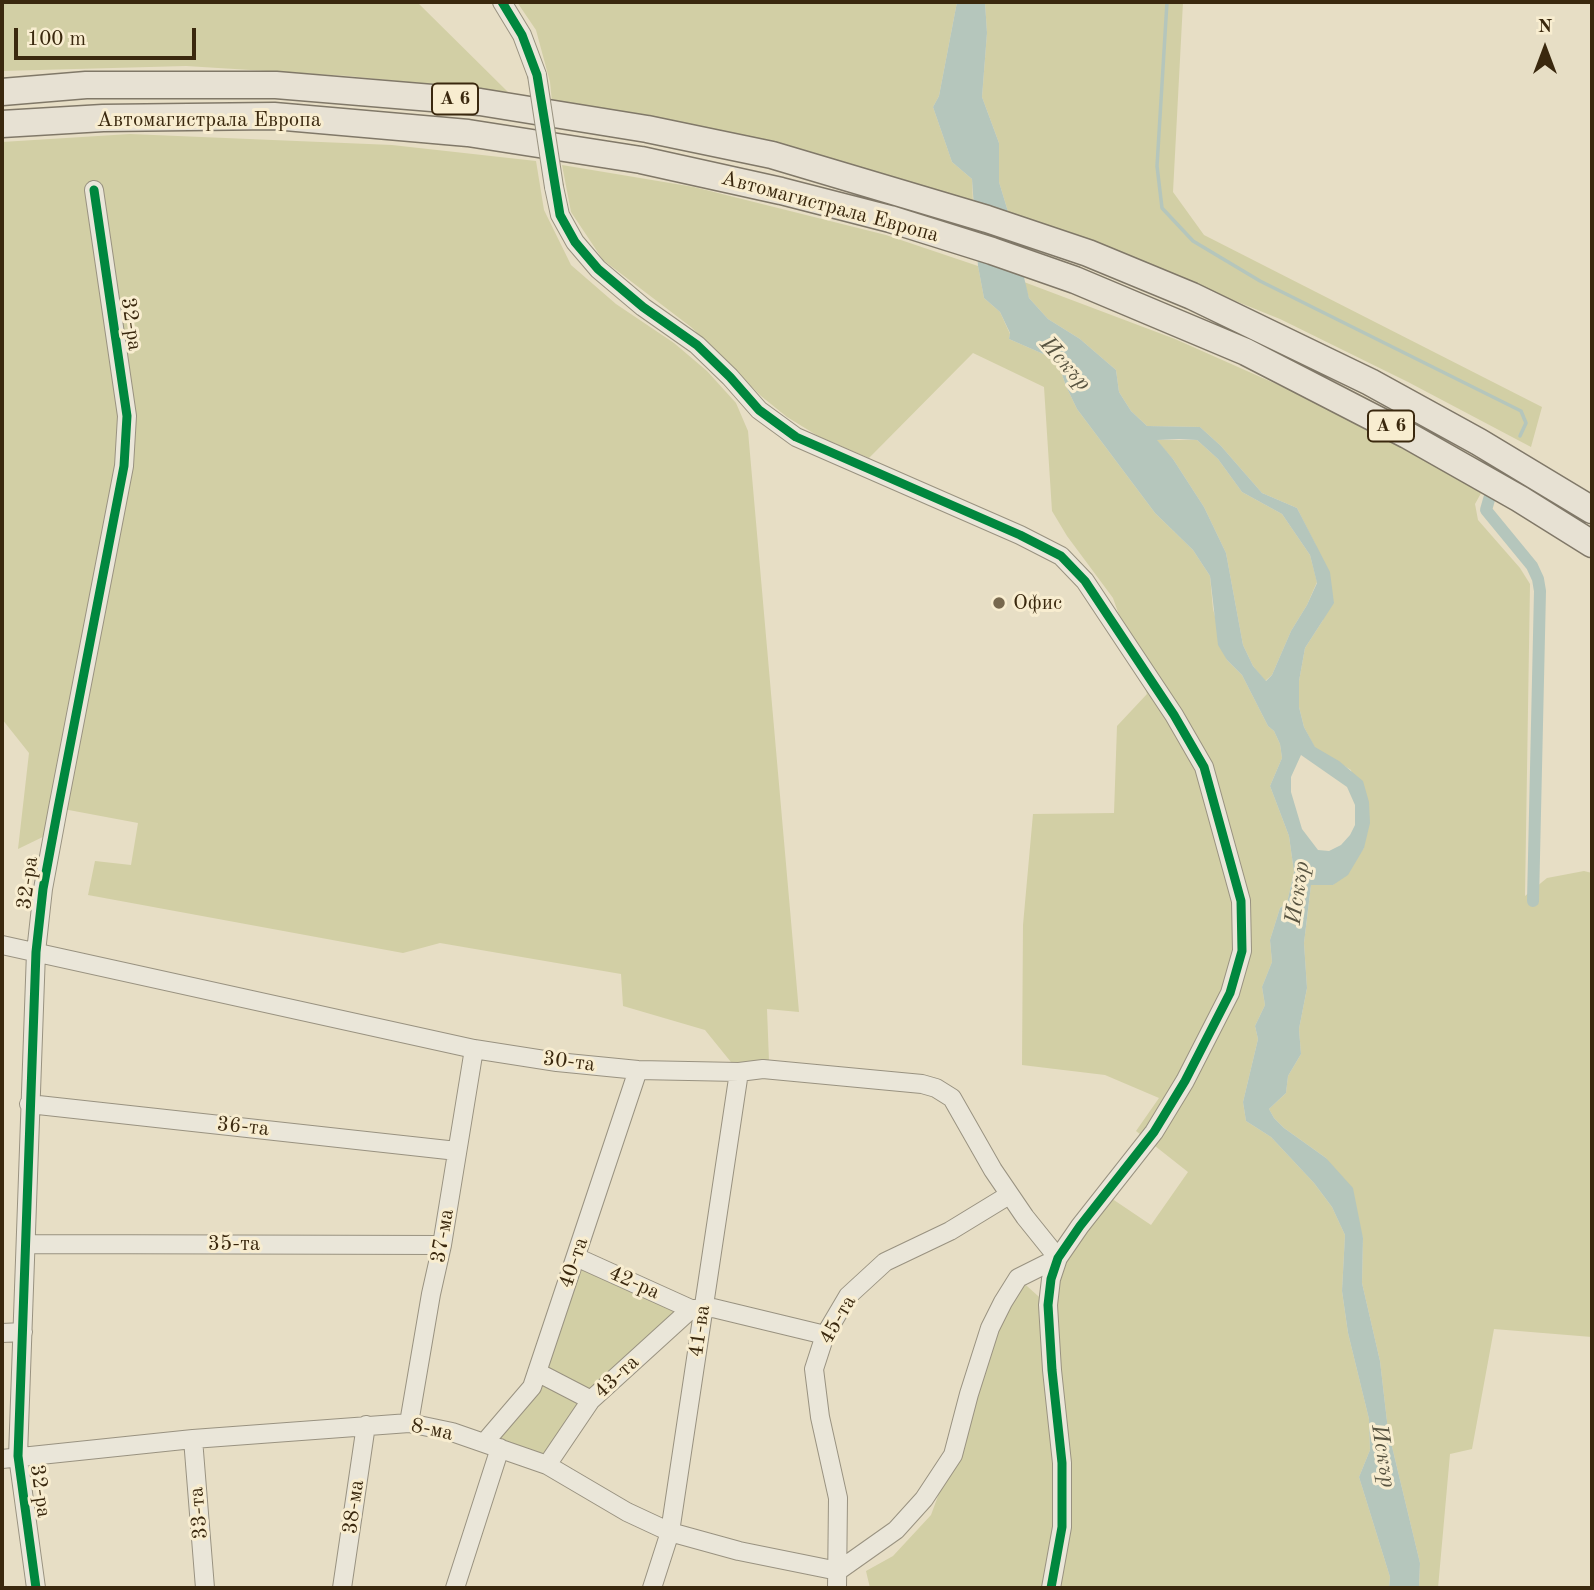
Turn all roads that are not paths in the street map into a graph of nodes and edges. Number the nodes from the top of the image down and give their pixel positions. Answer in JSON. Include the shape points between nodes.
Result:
{"nodes":[{"id":1,"x":502,"y":2,"type":"edge"},
{"id":2,"x":2,"y":92,"type":"edge"},
{"id":3,"x":2,"y":124,"type":"edge"},
{"id":4,"x":94,"y":190,"type":"dead end"},
{"id":5,"x":1592,"y":510,"type":"edge"},
{"id":6,"x":1592,"y":544,"type":"edge"},
{"id":7,"x":2,"y":945,"type":"edge"},
{"id":8,"x":36,"y":952,"type":"junction"},
{"id":9,"x":474,"y":1049,"type":"junction"},
{"id":10,"x":638,"y":1070,"type":"junction"},
{"id":11,"x":739,"y":1072,"type":"junction"},
{"id":12,"x":29,"y":1104,"type":"junction"},
{"id":13,"x":457,"y":1151,"type":"junction"},
{"id":14,"x":1009,"y":1195,"type":"junction"},
{"id":15,"x":26,"y":1244,"type":"junction"},
{"id":16,"x":442,"y":1245,"type":"junction"},
{"id":17,"x":576,"y":1257,"type":"junction"},
{"id":18,"x":1058,"y":1258,"type":"junction"},
{"id":19,"x":697,"y":1308,"type":"junction"},
{"id":20,"x":23,"y":1332,"type":"junction"},
{"id":21,"x":2,"y":1333,"type":"edge"},
{"id":22,"x":825,"y":1335,"type":"junction"},
{"id":23,"x":537,"y":1372,"type":"junction"},
{"id":24,"x":591,"y":1400,"type":"junction"},
{"id":25,"x":409,"y":1423,"type":"junction"},
{"id":26,"x":366,"y":1425,"type":"junction"},
{"id":27,"x":193,"y":1438,"type":"junction"},
{"id":28,"x":492,"y":1446,"type":"junction"},
{"id":29,"x":10,"y":1457,"type":"edge"},
{"id":30,"x":547,"y":1465,"type":"junction"},
{"id":31,"x":670,"y":1532,"type":"junction"},
{"id":32,"x":837,"y":1579,"type":"edge"},
{"id":33,"x":36,"y":1588,"type":"edge"},
{"id":34,"x":205,"y":1588,"type":"edge"},
{"id":35,"x":342,"y":1588,"type":"edge"},
{"id":36,"x":459,"y":1588,"type":"edge"},
{"id":37,"x":652,"y":1588,"type":"edge"},
{"id":38,"x":1051,"y":1588,"type":"edge"}],
"edges":[{"from":1,"to":18,"type":"street","bridge":true,"via":[[522,35],[537,75],[560,215],[598,269],[697,345],[759,410],[796,437],[1061,556],[1085,581],[1204,767],[1241,901],[1242,951],[1230,993],[1154,1132]]},
{"from":2,"to":5,"type":"highway","name":"Автомагистрала Европа","number":"A 6","via":[[86,85],[276,85],[480,102],[772,155],[1088,253],[1192,296],[1370,382]]},
{"from":3,"to":6,"type":"highway","name":"Автомагистрала Европа","number":"A 6","via":[[274,116],[468,132],[641,160],[890,219],[1028,263],[1181,323],[1358,408]]},
{"from":4,"to":8,"type":"street","name":"32-ра","via":[[127,416],[124,466],[55,820]]},
{"from":7,"to":8,"type":"street","name":"30-та"},
{"from":8,"to":9,"type":"street","name":"30-та"},
{"from":8,"to":12,"type":"street","name":"32-ра"},
{"from":9,"to":10,"type":"street","name":"30-та"},
{"from":9,"to":13,"type":"street","name":"37-ма"},
{"from":10,"to":11,"type":"street","name":"30-та"},
{"from":10,"to":17,"type":"street","name":"40-та"},
{"from":11,"to":14,"type":"street","name":"30-та","via":[[763,1069],[936,1088],[952,1098]]},
{"from":11,"to":19,"type":"street","name":"41-ва"},
{"from":12,"to":13,"type":"street","name":"36-та"},
{"from":12,"to":15,"type":"street","name":"32-ра"},
{"from":13,"to":16,"type":"street","name":"37-ма"},
{"from":14,"to":18,"type":"street","name":"30-та"},
{"from":14,"to":22,"type":"street","name":"45-та","via":[[950,1231],[885,1262],[848,1296]]},
{"from":15,"to":16,"type":"street","name":"35-та"},
{"from":15,"to":20,"type":"street","name":"32-ра"},
{"from":16,"to":25,"type":"street","name":"37-ма"},
{"from":17,"to":19,"type":"street","name":"42-ра"},
{"from":17,"to":23,"type":"street","name":"40-та"},
{"from":18,"to":32,"type":"street","via":[[1018,1278],[1003,1303],[990,1328],[953,1455],[924,1499],[896,1530]]},
{"from":18,"to":38,"type":"street","via":[[1048,1305],[1062,1463],[1062,1527]]},
{"from":19,"to":22,"type":"street","name":"42-ра"},
{"from":19,"to":24,"type":"street","name":"43-та"},
{"from":19,"to":31,"type":"street","name":"41-ва"},
{"from":20,"to":21,"type":"street"},
{"from":20,"to":29,"type":"street","name":"32-ра"},
{"from":22,"to":32,"type":"street","name":"45-та","via":[[814,1369],[838,1498]]},
{"from":23,"to":24,"type":"street"},
{"from":23,"to":28,"type":"street","name":"40-та","via":[[532,1387]]},
{"from":24,"to":30,"type":"street","name":"43-та"},
{"from":25,"to":26,"type":"street","name":"8-ма"},
{"from":25,"to":28,"type":"street","name":"8-ма"},
{"from":26,"to":27,"type":"street","name":"8-ма"},
{"from":26,"to":35,"type":"street","name":"38-ма"},
{"from":27,"to":29,"type":"street","name":"8-ма"},
{"from":27,"to":34,"type":"street","name":"33-та"},
{"from":28,"to":30,"type":"street","name":"8-ма"},
{"from":28,"to":36,"type":"street","name":"40-та"},
{"from":29,"to":33,"type":"street","name":"32-ра"},
{"from":30,"to":31,"type":"street","name":"8-ма"},
{"from":31,"to":32,"type":"street","name":"8-ма"},
{"from":31,"to":37,"type":"street","name":"41-ва"}]}
